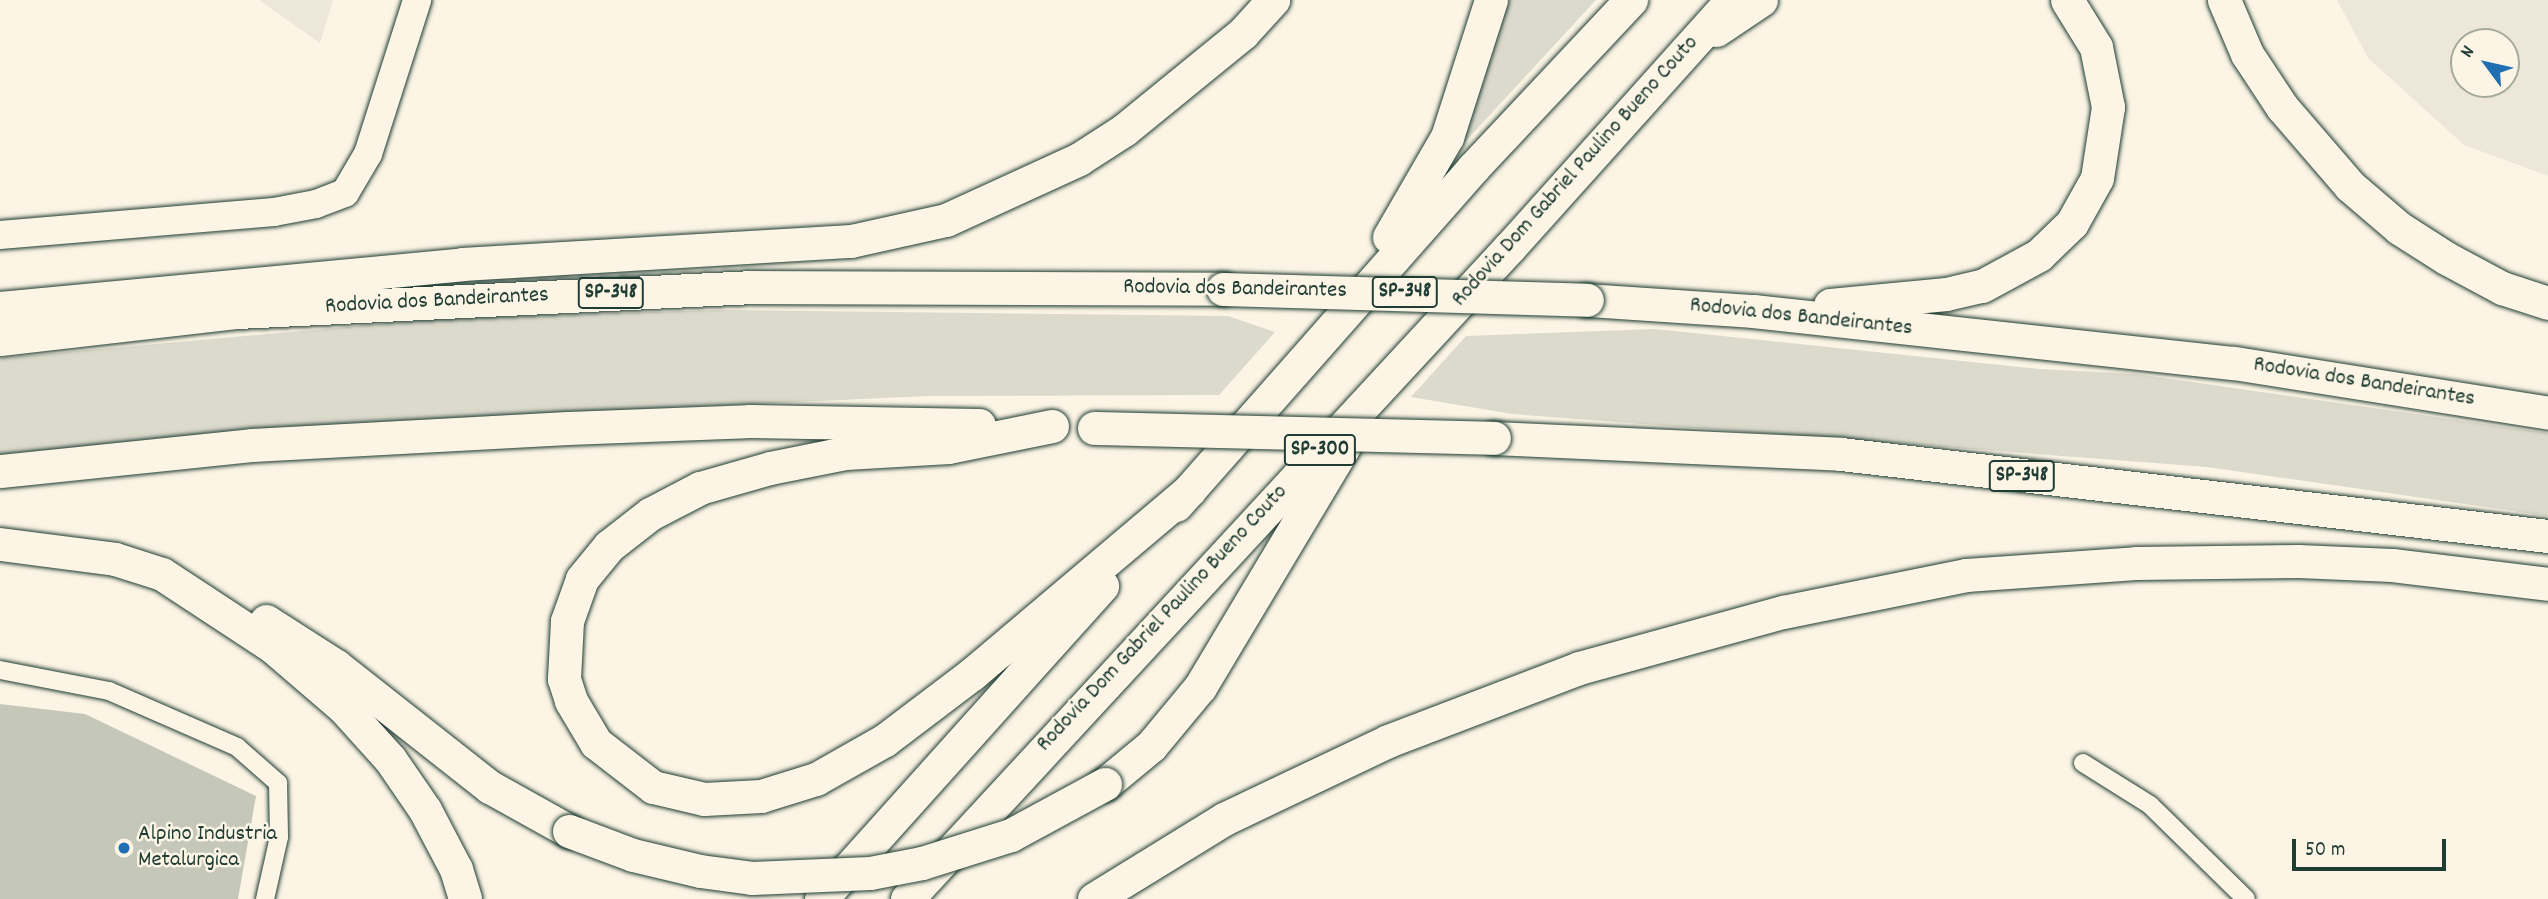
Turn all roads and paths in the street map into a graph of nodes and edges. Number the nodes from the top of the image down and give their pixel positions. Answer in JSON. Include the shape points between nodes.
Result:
{"nodes":[{"id":1,"x":417,"y":0,"type":"edge"},
{"id":2,"x":1273,"y":0,"type":"edge"},
{"id":3,"x":1491,"y":0,"type":"edge"},
{"id":4,"x":1631,"y":0,"type":"edge"},
{"id":5,"x":1732,"y":0,"type":"edge"},
{"id":6,"x":1761,"y":0,"type":"edge"},
{"id":7,"x":2067,"y":0,"type":"edge"},
{"id":8,"x":2224,"y":0,"type":"edge"},
{"id":9,"x":2242,"y":0,"type":"edge"},
{"id":10,"x":1693,"y":44,"type":"junction"},
{"id":11,"x":2282,"y":107,"type":"junction"},
{"id":12,"x":0,"y":234,"type":"edge"},
{"id":13,"x":2548,"y":303,"type":"edge"},
{"id":14,"x":0,"y":308,"type":"edge"},
{"id":15,"x":1753,"y":311,"type":"junction"},
{"id":16,"x":0,"y":339,"type":"edge"},
{"id":17,"x":1307,"y":357,"type":"junction"},
{"id":18,"x":1378,"y":388,"type":"junction"},
{"id":19,"x":2548,"y":413,"type":"edge"},
{"id":20,"x":1052,"y":426,"type":"junction"},
{"id":21,"x":0,"y":471,"type":"edge"},
{"id":22,"x":1190,"y":490,"type":"junction"},
{"id":23,"x":2548,"y":536,"type":"edge"},
{"id":24,"x":0,"y":544,"type":"edge"},
{"id":25,"x":2548,"y":584,"type":"edge"},
{"id":26,"x":192,"y":591,"type":"junction"},
{"id":27,"x":0,"y":670,"type":"edge"},
{"id":28,"x":2083,"y":763,"type":"dead end"},
{"id":29,"x":265,"y":899,"type":"edge"},
{"id":30,"x":466,"y":899,"type":"edge"},
{"id":31,"x":821,"y":899,"type":"edge"},
{"id":32,"x":907,"y":899,"type":"edge"},
{"id":33,"x":1094,"y":899,"type":"edge"},
{"id":34,"x":2246,"y":899,"type":"edge"}],
"edges":[{"from":1,"to":12,"type":"main road","via":[[368,154],[345,193],[274,212]]},
{"from":2,"to":14,"type":"highway","via":[[1243,33],[1124,130],[1079,159],[946,220],[851,241],[462,264]]},
{"from":3,"to":17,"type":"highway","via":[[1447,136],[1409,209]]},
{"from":4,"to":17,"type":"highway","number":"SP-300"},
{"from":5,"to":10,"type":"highway","name":"Rodovia Dom Gabriel Paulino Bueno Couto","number":"SP-300"},
{"from":6,"to":10,"type":"highway"},
{"from":7,"to":15,"type":"highway","via":[[2096,47],[2108,107],[2097,178],[2058,237],[2011,273],[1970,289]]},
{"from":8,"to":11,"type":"highway","via":[[2247,54]]},
{"from":9,"to":11,"type":"highway"},
{"from":10,"to":18,"type":"highway","name":"Rodovia Dom Gabriel Paulino Bueno Couto","number":"SP-300"},
{"from":11,"to":13,"type":"highway","via":[[2350,187],[2399,228],[2502,288]]},
{"from":15,"to":16,"type":"highway","name":"Rodovia dos Bandeirantes","number":"SP-348","bridge":true,"via":[[1587,300],[1223,289],[753,287],[237,312]]},
{"from":15,"to":19,"type":"highway","name":"Rodovia dos Bandeirantes","number":"SP-348","via":[[2234,363]]},
{"from":17,"to":22,"type":"highway","number":"SP-300"},
{"from":18,"to":26,"type":"highway","bridge":true,"via":[[1199,687],[1151,746],[1105,785],[1011,835],[922,863],[870,873],[752,878],[700,872],[633,855],[569,831],[490,787],[284,629]]},
{"from":18,"to":32,"type":"highway","name":"Rodovia Dom Gabriel Paulino Bueno Couto","number":"SP-300"},
{"from":20,"to":21,"type":"highway","number":"SP-348","via":[[750,422],[568,428],[252,445]]},
{"from":20,"to":22,"type":"highway","via":[[949,447],[845,453],[770,468],[700,488],[650,513],[609,546],[582,579],[567,621],[564,679],[571,701],[596,743],[653,787],[704,799],[761,796],[816,779],[885,740],[961,682]]},
{"from":20,"to":23,"type":"highway","number":"SP-348","bridge":true,"via":[[1494,438],[1840,454]]},
{"from":22,"to":31,"type":"highway","number":"SP-300"},
{"from":24,"to":26,"type":"highway","via":[[115,559],[162,574]]},
{"from":25,"to":33,"type":"highway","via":[[2392,565],[2136,563],[1966,575],[1783,612],[1578,668],[1388,741],[1224,819]]},
{"from":26,"to":30,"type":"highway","via":[[273,647],[343,707],[390,759],[425,810]]},
{"from":27,"to":29,"type":"street","via":[[109,691],[237,747],[278,783],[279,837]]},
{"from":28,"to":34,"type":"street","via":[[2150,805]]}]}
